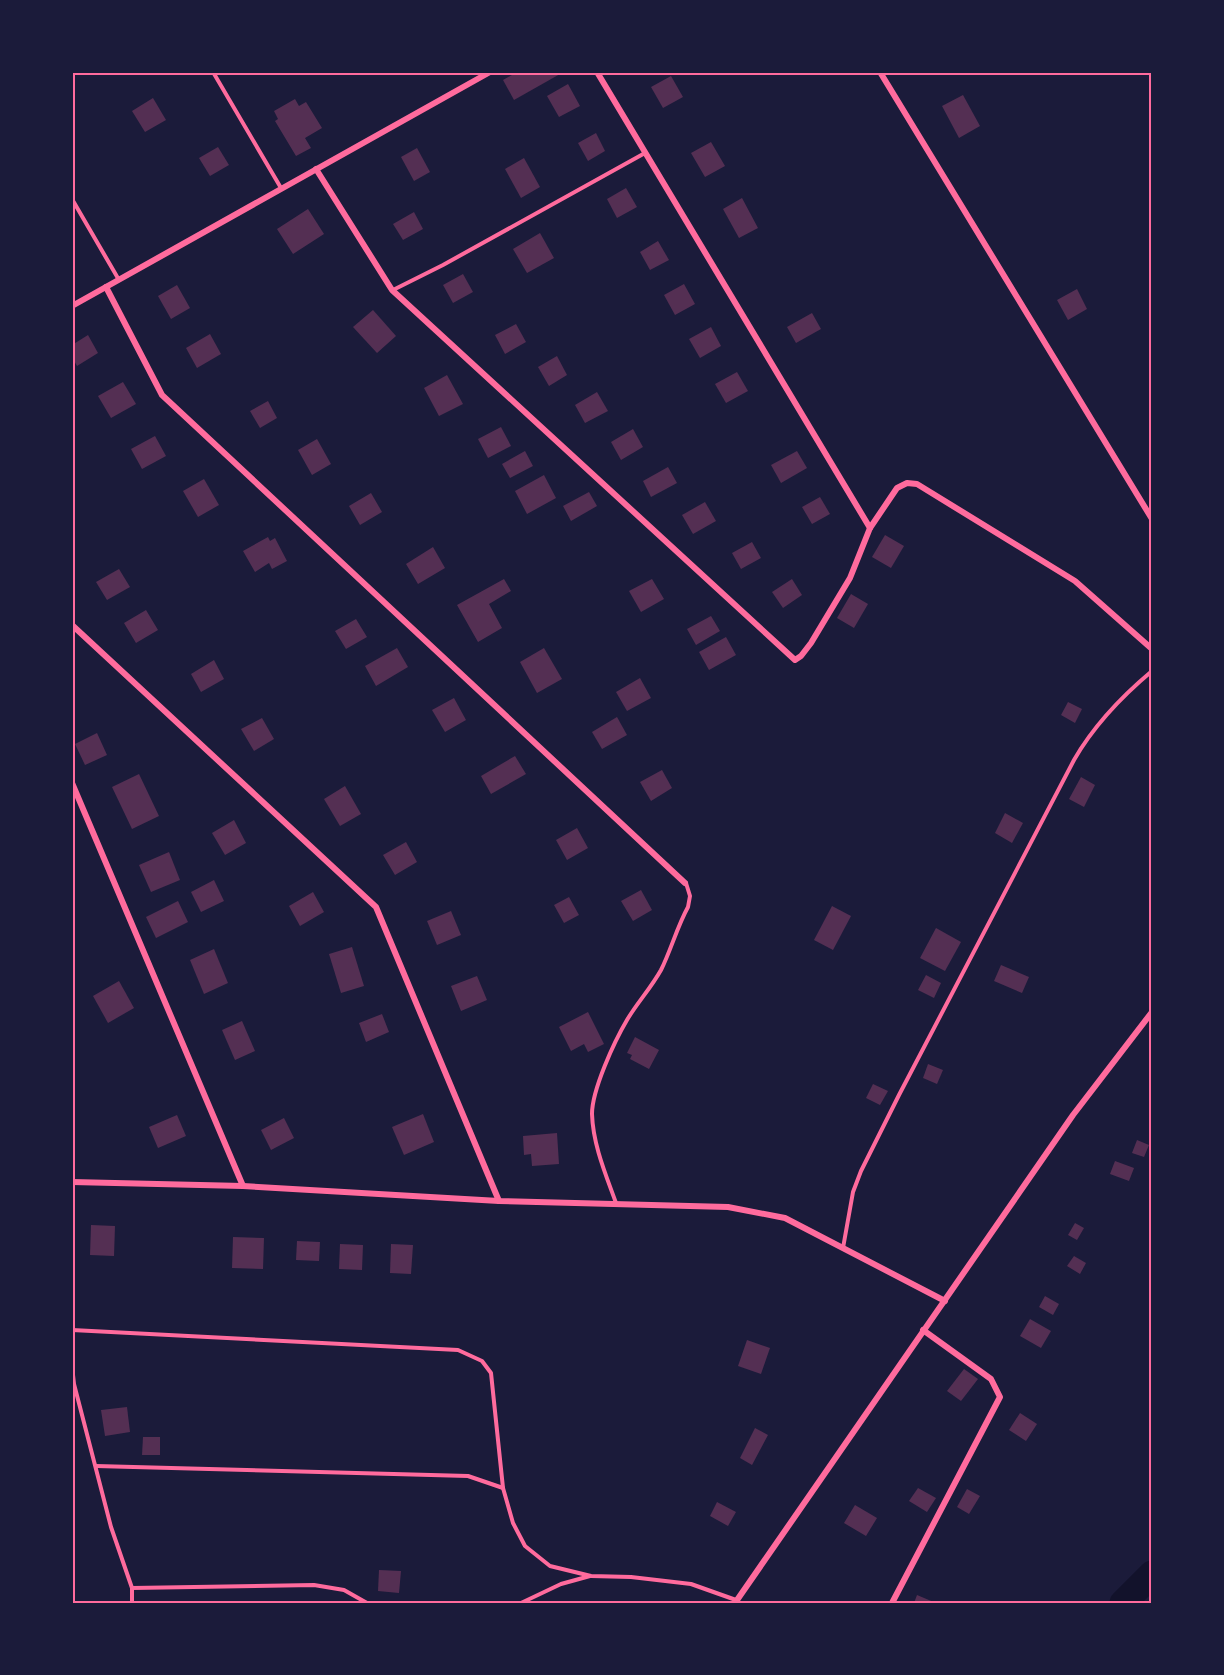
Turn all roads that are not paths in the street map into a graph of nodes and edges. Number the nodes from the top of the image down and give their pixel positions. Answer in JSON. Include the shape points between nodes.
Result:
{"nodes":[{"id":1,"x":213,"y":72,"type":"edge"},
{"id":2,"x":490,"y":72,"type":"edge"},
{"id":3,"x":597,"y":72,"type":"edge"},
{"id":4,"x":880,"y":72,"type":"edge"},
{"id":5,"x":645,"y":153,"type":"junction"},
{"id":6,"x":316,"y":169,"type":"junction"},
{"id":7,"x":281,"y":189,"type":"junction"},
{"id":8,"x":72,"y":199,"type":"edge"},
{"id":9,"x":119,"y":280,"type":"junction"},
{"id":10,"x":106,"y":287,"type":"junction"},
{"id":11,"x":392,"y":290,"type":"junction"},
{"id":12,"x":72,"y":306,"type":"edge"},
{"id":13,"x":1152,"y":519,"type":"edge"},
{"id":14,"x":870,"y":528,"type":"junction"},
{"id":15,"x":72,"y":625,"type":"edge"},
{"id":16,"x":1152,"y":649,"type":"edge"},
{"id":17,"x":1152,"y":671,"type":"edge"},
{"id":18,"x":72,"y":783,"type":"edge"},
{"id":19,"x":686,"y":882,"type":"joint"},
{"id":20,"x":1152,"y":1012,"type":"edge"},
{"id":21,"x":72,"y":1182,"type":"edge"},
{"id":22,"x":243,"y":1186,"type":"junction"},
{"id":23,"x":499,"y":1201,"type":"junction"},
{"id":24,"x":616,"y":1203,"type":"junction"},
{"id":25,"x":843,"y":1248,"type":"junction"},
{"id":26,"x":945,"y":1301,"type":"junction"},
{"id":27,"x":72,"y":1330,"type":"edge"},
{"id":28,"x":924,"y":1330,"type":"junction"},
{"id":29,"x":72,"y":1366,"type":"edge"},
{"id":30,"x":96,"y":1466,"type":"junction"},
{"id":31,"x":504,"y":1488,"type":"junction"},
{"id":32,"x":591,"y":1576,"type":"junction"},
{"id":33,"x":132,"y":1588,"type":"junction"},
{"id":34,"x":735,"y":1602,"type":"edge"},
{"id":35,"x":132,"y":1603,"type":"edge"},
{"id":36,"x":367,"y":1603,"type":"edge"},
{"id":37,"x":521,"y":1603,"type":"edge"},
{"id":38,"x":892,"y":1603,"type":"edge"}],
"edges":[{"from":1,"to":7,"type":"lane"},
{"from":2,"to":6,"type":"street"},
{"from":3,"to":5,"type":"street"},
{"from":4,"to":13,"type":"street"},
{"from":5,"to":11,"type":"lane"},
{"from":5,"to":14,"type":"street"},
{"from":6,"to":7,"type":"street"},
{"from":6,"to":11,"type":"street"},
{"from":7,"to":9,"type":"street"},
{"from":8,"to":9,"type":"lane"},
{"from":9,"to":10,"type":"street"},
{"from":10,"to":12,"type":"street"},
{"from":10,"to":19,"type":"street","via":[[162,395]]},
{"from":11,"to":14,"type":"street","via":[[795,660],[811,643],[850,578]]},
{"from":14,"to":16,"type":"street","via":[[897,488],[917,484],[1076,581]]},
{"from":15,"to":23,"type":"street","via":[[376,907]]},
{"from":17,"to":25,"type":"lane","via":[[1103,718],[1074,760],[861,1171],[853,1192]]},
{"from":18,"to":22,"type":"street"},
{"from":19,"to":24,"type":"lane","via":[[688,907],[661,969],[627,1020],[594,1098],[594,1133]]},
{"from":20,"to":26,"type":"street","via":[[1073,1115]]},
{"from":21,"to":22,"type":"street"},
{"from":22,"to":23,"type":"street"},
{"from":23,"to":24,"type":"street"},
{"from":24,"to":25,"type":"street","via":[[728,1207],[785,1218]]},
{"from":25,"to":26,"type":"street"},
{"from":26,"to":28,"type":"street"},
{"from":27,"to":31,"type":"lane","via":[[458,1350],[482,1361],[491,1373]]},
{"from":28,"to":34,"type":"street"},
{"from":28,"to":38,"type":"street","via":[[991,1379],[1000,1397]]},
{"from":29,"to":30,"type":"lane"},
{"from":30,"to":31,"type":"lane","via":[[468,1476]]},
{"from":30,"to":33,"type":"lane"},
{"from":31,"to":32,"type":"lane","via":[[513,1523],[525,1546],[550,1566]]},
{"from":32,"to":34,"type":"lane","via":[[691,1584]]},
{"from":32,"to":37,"type":"lane","via":[[561,1584]]},
{"from":33,"to":35,"type":"lane"},
{"from":33,"to":36,"type":"lane","via":[[314,1585],[344,1590]]}]}
